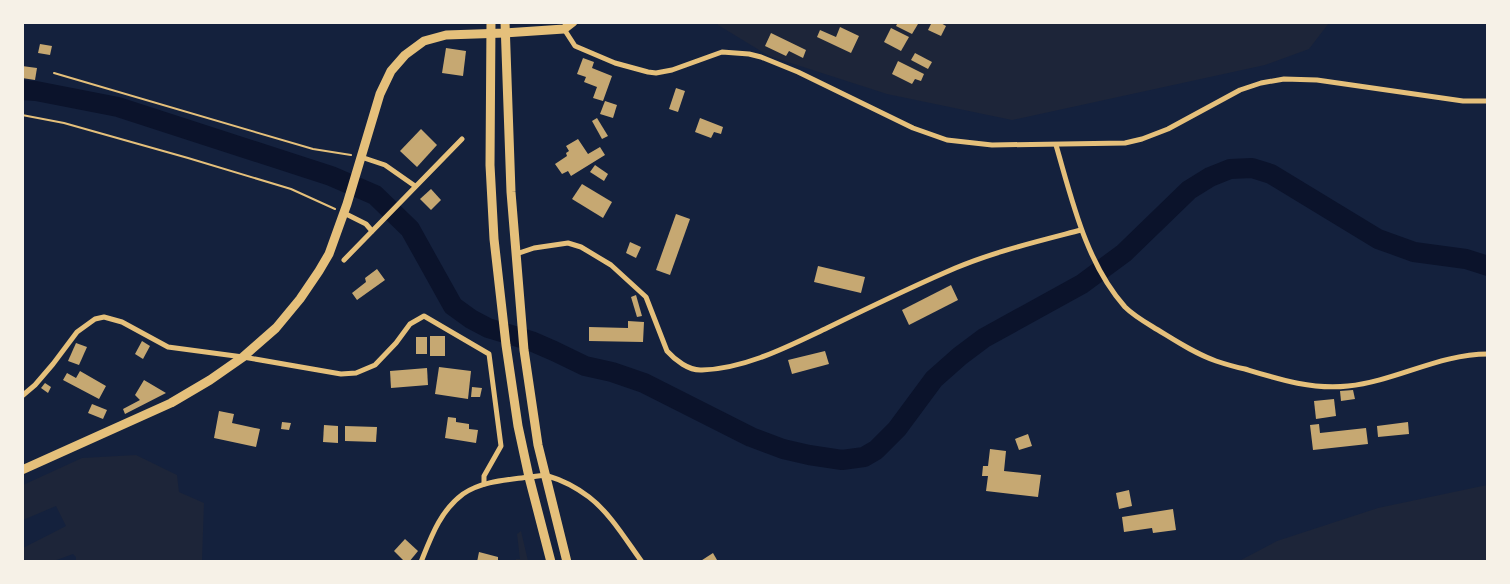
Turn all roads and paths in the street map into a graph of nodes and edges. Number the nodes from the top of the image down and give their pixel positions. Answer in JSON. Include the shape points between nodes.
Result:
{"nodes":[{"id":1,"x":491,"y":22,"type":"edge"},
{"id":2,"x":505,"y":22,"type":"edge"},
{"id":3,"x":573,"y":22,"type":"edge"},
{"id":4,"x":564,"y":29,"type":"junction"},
{"id":5,"x":491,"y":33,"type":"junction"},
{"id":6,"x":505,"y":33,"type":"junction"},
{"id":7,"x":54,"y":73,"type":"dead end"},
{"id":8,"x":1488,"y":100,"type":"edge"},
{"id":9,"x":22,"y":115,"type":"edge"},
{"id":10,"x":462,"y":139,"type":"dead end"},
{"id":11,"x":1056,"y":145,"type":"junction"},
{"id":12,"x":359,"y":161,"type":"junction"},
{"id":13,"x":415,"y":186,"type":"junction"},
{"id":14,"x":345,"y":209,"type":"junction"},
{"id":15,"x":1081,"y":230,"type":"junction"},
{"id":16,"x":372,"y":231,"type":"junction"},
{"id":17,"x":515,"y":255,"type":"junction"},
{"id":18,"x":344,"y":260,"type":"dead end"},
{"id":19,"x":1488,"y":354,"type":"edge"},
{"id":20,"x":243,"y":357,"type":"junction"},
{"id":21,"x":22,"y":396,"type":"edge"},
{"id":22,"x":22,"y":470,"type":"edge"},
{"id":23,"x":546,"y":475,"type":"junction"},
{"id":24,"x":529,"y":477,"type":"junction"},
{"id":25,"x":484,"y":484,"type":"junction"},
{"id":26,"x":421,"y":562,"type":"edge"},
{"id":27,"x":551,"y":562,"type":"edge"},
{"id":28,"x":567,"y":562,"type":"edge"},
{"id":29,"x":642,"y":562,"type":"edge"}],
"edges":[{"from":1,"to":5,"type":"main road"},
{"from":2,"to":6,"type":"main road"},
{"from":3,"to":4,"type":"main road"},
{"from":4,"to":6,"type":"main road"},
{"from":4,"to":11,"type":"street","via":[[575,46],[635,69],[656,73],[722,52],[749,54],[776,62],[913,128],[947,140],[992,145]]},
{"from":5,"to":6,"type":"main road"},
{"from":5,"to":12,"type":"main road","via":[[446,35],[424,41],[405,55],[391,71],[380,94]]},
{"from":5,"to":24,"type":"main road","via":[[490,165],[494,239],[506,345]]},
{"from":6,"to":17,"type":"main road"},
{"from":7,"to":12,"type":"path"},
{"from":8,"to":11,"type":"street","via":[[1463,101],[1284,78],[1240,90],[1168,129],[1142,139],[1125,143]]},
{"from":9,"to":14,"type":"path","via":[[64,123],[291,189]]},
{"from":10,"to":13,"type":"street"},
{"from":11,"to":15,"type":"street"},
{"from":12,"to":13,"type":"street","via":[[385,165]]},
{"from":12,"to":14,"type":"main road"},
{"from":13,"to":16,"type":"street"},
{"from":14,"to":16,"type":"street"},
{"from":14,"to":20,"type":"main road","via":[[320,272],[276,328]]},
{"from":15,"to":17,"type":"street","via":[[999,252],[946,272],[754,360],[700,370],[690,368],[667,351],[646,297],[611,266],[581,246],[568,244],[534,248]]},
{"from":15,"to":19,"type":"street","via":[[1109,284],[1127,308],[1178,343],[1216,361],[1274,378],[1336,387],[1394,376],[1451,358]]},
{"from":16,"to":18,"type":"street"},
{"from":17,"to":23,"type":"main road","via":[[524,350],[538,446]]},
{"from":20,"to":21,"type":"street","via":[[168,347],[122,322],[104,317],[95,319],[77,332],[35,385]]},
{"from":20,"to":22,"type":"main road","via":[[171,403]]},
{"from":20,"to":25,"type":"street","via":[[322,372],[356,373],[375,365],[410,324],[424,316],[489,354],[501,446],[484,476]]},
{"from":23,"to":24,"type":"street"},
{"from":23,"to":28,"type":"main road"},
{"from":23,"to":29,"type":"street","via":[[589,497]]},
{"from":24,"to":25,"type":"street"},
{"from":24,"to":27,"type":"main road"},
{"from":25,"to":26,"type":"street","via":[[463,494],[446,510],[433,530]]}]}
